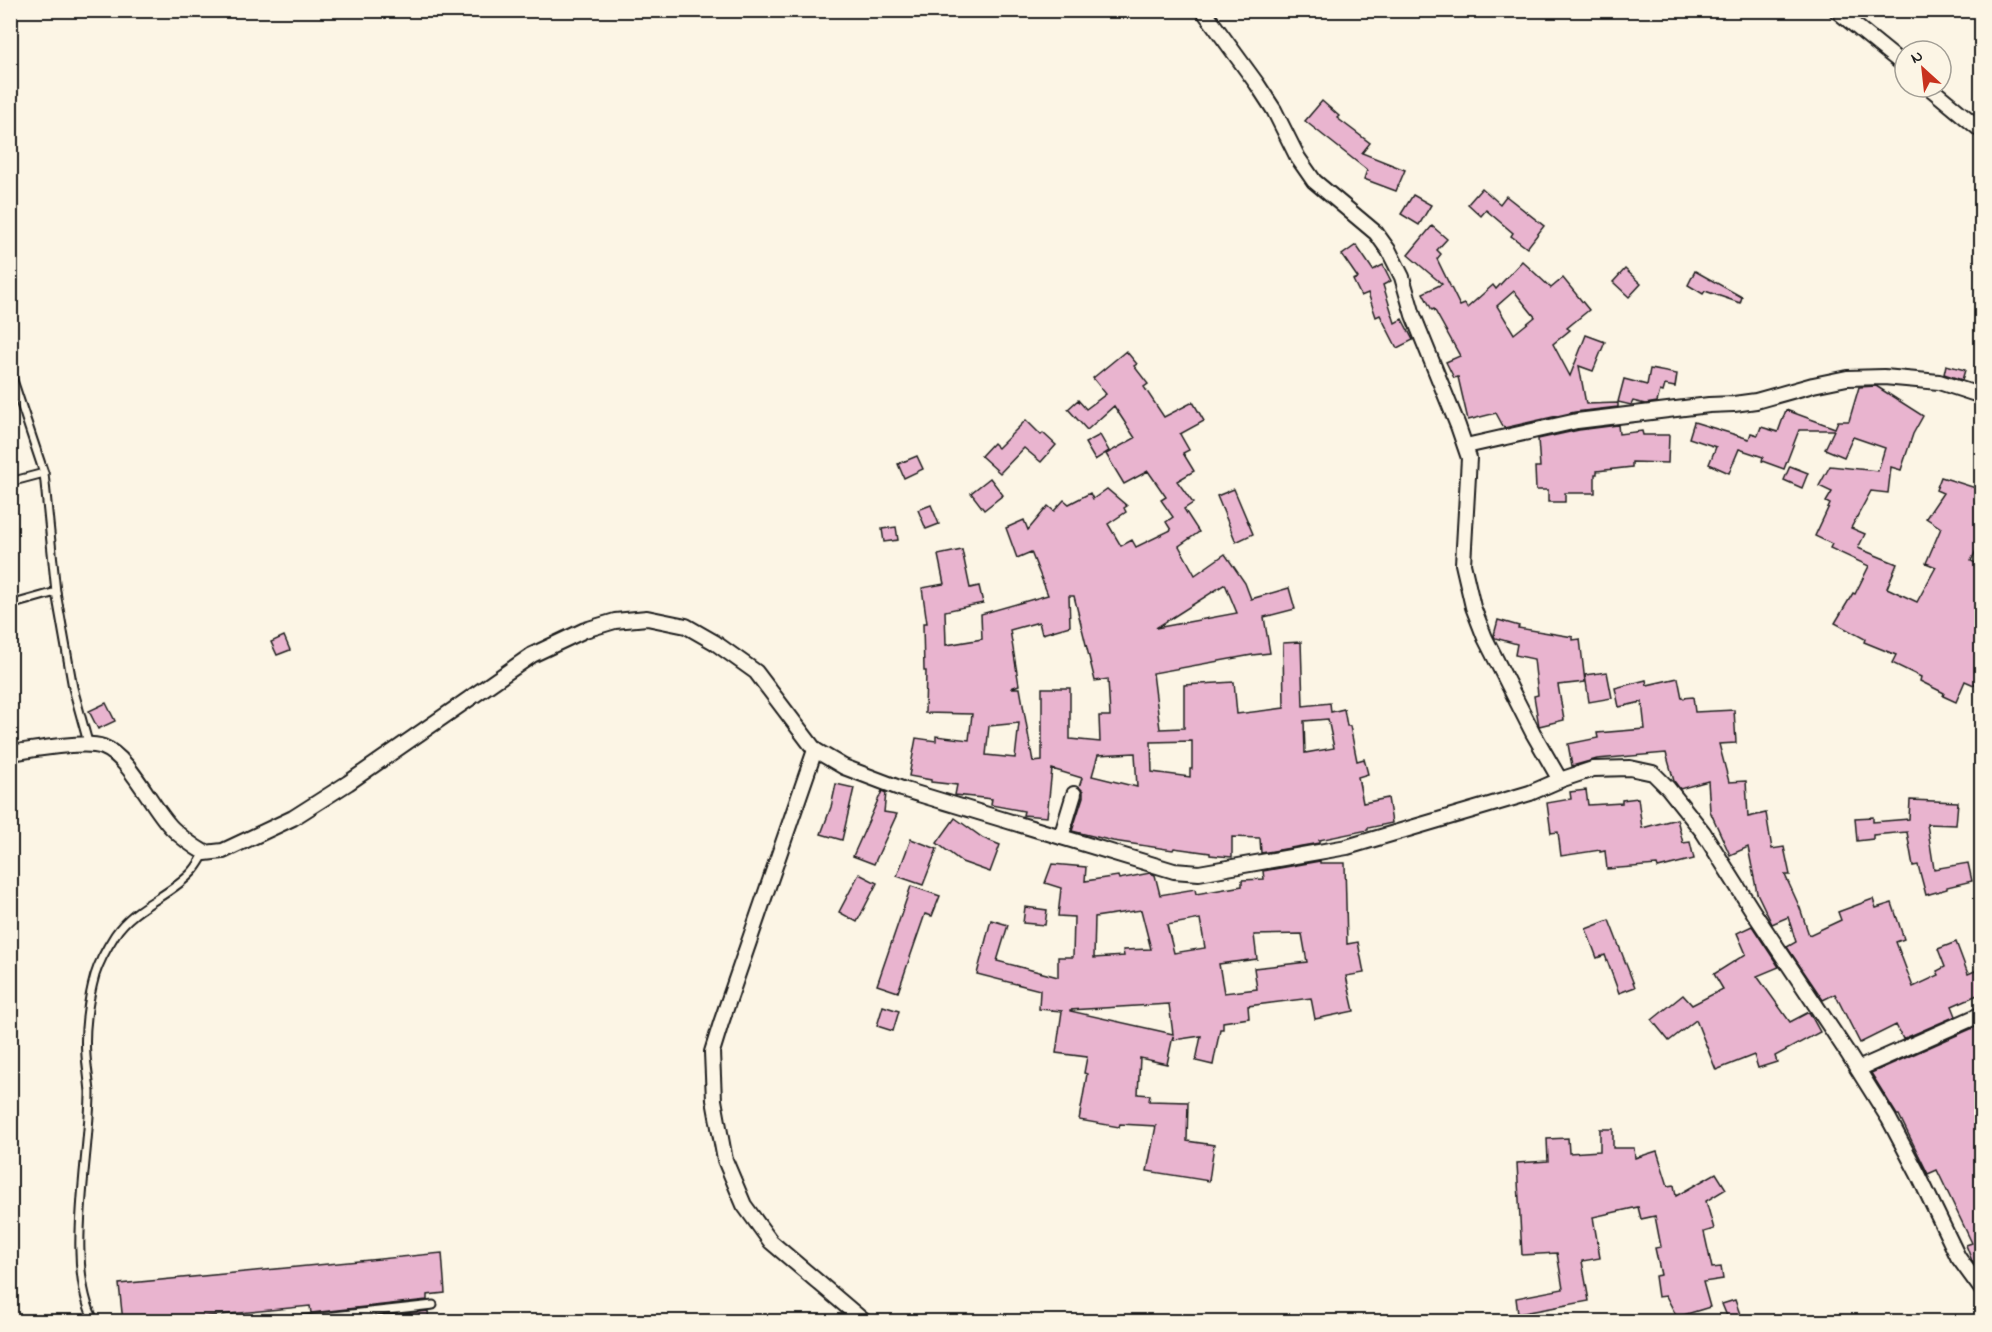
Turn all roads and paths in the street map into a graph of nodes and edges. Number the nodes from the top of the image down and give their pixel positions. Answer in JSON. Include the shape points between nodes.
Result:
{"nodes":[{"id":1,"x":1203,"y":10,"type":"edge"},
{"id":2,"x":1836,"y":10,"type":"edge"},
{"id":3,"x":1893,"y":56,"type":"edge"},
{"id":4,"x":1943,"y":99,"type":"edge"},
{"id":5,"x":1982,"y":131,"type":"edge"},
{"id":6,"x":10,"y":371,"type":"edge"},
{"id":7,"x":1982,"y":396,"type":"edge"},
{"id":8,"x":1466,"y":446,"type":"junction"},
{"id":9,"x":44,"y":473,"type":"junction"},
{"id":10,"x":10,"y":482,"type":"edge"},
{"id":11,"x":56,"y":592,"type":"junction"},
{"id":12,"x":10,"y":605,"type":"edge"},
{"id":13,"x":89,"y":746,"type":"junction"},
{"id":14,"x":814,"y":750,"type":"junction"},
{"id":15,"x":10,"y":753,"type":"edge"},
{"id":16,"x":1560,"y":780,"type":"junction"},
{"id":17,"x":1074,"y":794,"type":"dead end"},
{"id":18,"x":1061,"y":837,"type":"junction"},
{"id":19,"x":205,"y":853,"type":"junction"},
{"id":20,"x":1982,"y":1014,"type":"edge"},
{"id":21,"x":1858,"y":1069,"type":"junction"},
{"id":22,"x":1982,"y":1290,"type":"edge"},
{"id":23,"x":433,"y":1305,"type":"dead end"},
{"id":24,"x":95,"y":1322,"type":"edge"},
{"id":25,"x":279,"y":1322,"type":"edge"},
{"id":26,"x":865,"y":1322,"type":"edge"}],
"edges":[{"from":1,"to":8,"type":"street","via":[[1274,110],[1314,181],[1361,218],[1389,251]]},
{"from":2,"to":3,"type":"street"},
{"from":4,"to":5,"type":"street"},
{"from":6,"to":9,"type":"lane"},
{"from":7,"to":8,"type":"street","via":[[1939,382],[1847,378],[1756,401],[1577,421]]},
{"from":8,"to":16,"type":"street","via":[[1469,458],[1463,564],[1473,607],[1485,638]]},
{"from":9,"to":10,"type":"lane"},
{"from":9,"to":11,"type":"lane"},
{"from":11,"to":12,"type":"lane"},
{"from":11,"to":13,"type":"lane","via":[[73,688]]},
{"from":13,"to":15,"type":"street"},
{"from":13,"to":19,"type":"street","via":[[103,747],[118,758],[171,828]]},
{"from":14,"to":18,"type":"street","via":[[844,767],[902,789]]},
{"from":14,"to":19,"type":"street","via":[[756,672],[714,642],[686,626],[647,618],[615,621],[585,630],[532,655],[293,818],[224,851]]},
{"from":14,"to":26,"type":"street","via":[[712,1052],[714,1100],[725,1160],[744,1204],[771,1242]]},
{"from":16,"to":18,"type":"street","via":[[1530,794],[1347,847],[1199,873],[1174,871]]},
{"from":16,"to":21,"type":"street","via":[[1593,770],[1630,768],[1653,773],[1703,832]]},
{"from":17,"to":18,"type":"street"},
{"from":19,"to":24,"type":"lane","via":[[179,883],[134,912],[116,934],[95,974],[86,1054],[90,1092],[81,1277],[88,1310]]},
{"from":20,"to":21,"type":"street"},
{"from":21,"to":22,"type":"street","via":[[1889,1119],[1958,1257]]},
{"from":23,"to":25,"type":"lane"}]}
